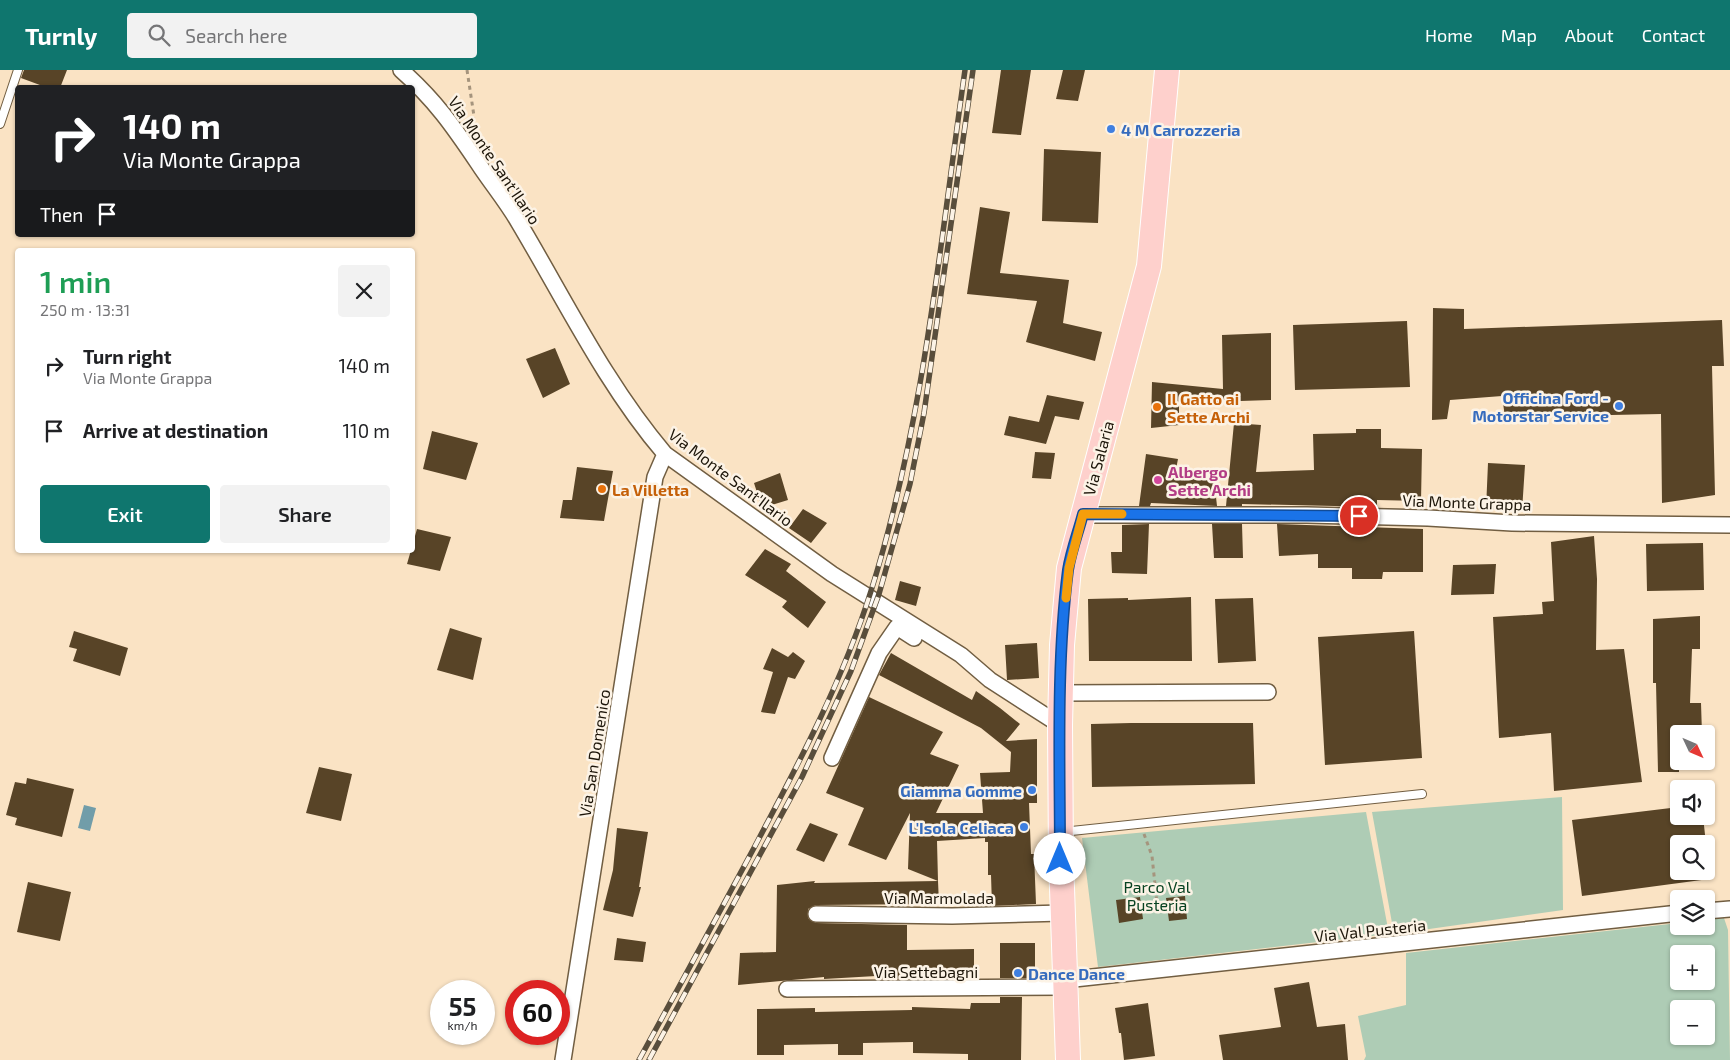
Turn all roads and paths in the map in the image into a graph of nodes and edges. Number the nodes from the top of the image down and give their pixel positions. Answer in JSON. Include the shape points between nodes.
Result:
{"nodes":[{"id":1,"x":18,"y":70,"type":"edge"},
{"id":2,"x":401,"y":70,"type":"edge"},
{"id":3,"x":467,"y":70,"type":"edge"},
{"id":4,"x":1167,"y":70,"type":"edge"},
{"id":5,"x":0,"y":124,"type":"edge"},
{"id":6,"x":467,"y":146,"type":"junction"},
{"id":7,"x":666,"y":454,"type":"junction"},
{"id":8,"x":1083,"y":514,"type":"junction"},
{"id":9,"x":1730,"y":525,"type":"edge"},
{"id":10,"x":974,"y":666,"type":"junction"},
{"id":11,"x":1268,"y":692,"type":"dead end"},
{"id":12,"x":1061,"y":694,"type":"junction"},
{"id":13,"x":1060,"y":725,"type":"junction"},
{"id":14,"x":832,"y":758,"type":"dead end"},
{"id":15,"x":1422,"y":794,"type":"dead end"},
{"id":16,"x":1139,"y":824,"type":"junction"},
{"id":17,"x":1060,"y":832,"type":"junction"},
{"id":18,"x":1730,"y":909,"type":"edge"},
{"id":19,"x":1715,"y":910,"type":"edge"},
{"id":20,"x":1062,"y":913,"type":"junction"},
{"id":21,"x":1158,"y":913,"type":"dead end"},
{"id":22,"x":816,"y":914,"type":"dead end"},
{"id":23,"x":1670,"y":914,"type":"edge"},
{"id":24,"x":1065,"y":984,"type":"junction"},
{"id":25,"x":787,"y":989,"type":"dead end"},
{"id":26,"x":563,"y":1060,"type":"edge"},
{"id":27,"x":1068,"y":1060,"type":"edge"}],
"edges":[{"from":1,"to":5,"type":"lane"},
{"from":2,"to":6,"type":"street","name":"Via Monte Sant'Ilario","via":[[427,93]]},
{"from":3,"to":6,"type":"path","via":[[474,116]]},
{"from":4,"to":8,"type":"main road","name":"Via Salaria","via":[[1149,266]]},
{"from":6,"to":7,"type":"street","name":"Via Monte Sant'Ilario","via":[[518,221],[602,366],[649,435]]},
{"from":7,"to":10,"type":"street","name":"Via Monte Sant'Ilario","via":[[832,574]]},
{"from":7,"to":26,"type":"street","name":"Via San Domenico","via":[[655,477]]},
{"from":8,"to":9,"type":"street","name":"Via Monte Grappa","via":[[1307,515]]},
{"from":8,"to":12,"type":"main road","name":"Via Salaria","via":[[1069,568]]},
{"from":10,"to":13,"type":"street","name":"Via Monte Sant'Ilario"},
{"from":10,"to":14,"type":"street","via":[[963,668],[897,628],[879,653]]},
{"from":11,"to":12,"type":"street"},
{"from":12,"to":13,"type":"main road","name":"Via Salaria"},
{"from":13,"to":17,"type":"main road","name":"Via Salaria"},
{"from":15,"to":16,"type":"lane"},
{"from":16,"to":17,"type":"lane"},
{"from":16,"to":21,"type":"path","via":[[1152,856]]},
{"from":17,"to":20,"type":"main road","name":"Via Salaria"},
{"from":18,"to":19,"type":"street"},
{"from":20,"to":22,"type":"street","name":"Via Marmolada","via":[[952,916]]},
{"from":20,"to":24,"type":"main road","name":"Via Salaria"},
{"from":23,"to":24,"type":"street","name":"Via Val Pusteria"},
{"from":24,"to":25,"type":"street","name":"Via Settebagni"},
{"from":24,"to":27,"type":"main road","name":"Via Salaria"}]}
